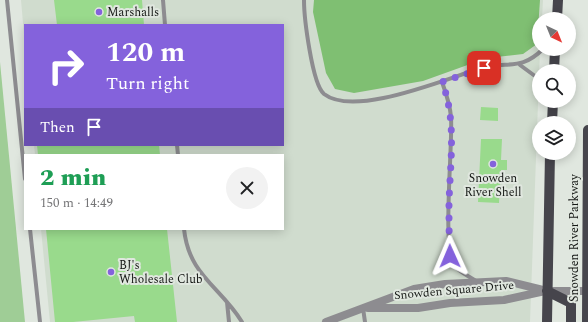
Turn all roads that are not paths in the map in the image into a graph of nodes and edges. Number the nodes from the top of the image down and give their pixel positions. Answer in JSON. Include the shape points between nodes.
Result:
{"nodes":[{"id":1,"x":7,"y":0,"type":"edge"},
{"id":2,"x":163,"y":0,"type":"edge"},
{"id":3,"x":304,"y":0,"type":"edge"},
{"id":4,"x":558,"y":0,"type":"edge"},
{"id":5,"x":557,"y":12,"type":"edge"},
{"id":6,"x":165,"y":24,"type":"edge"},
{"id":7,"x":535,"y":56,"type":"edge"},
{"id":8,"x":520,"y":65,"type":"junction"},
{"id":9,"x":532,"y":73,"type":"edge"},
{"id":10,"x":442,"y":82,"type":"junction"},
{"id":11,"x":588,"y":130,"type":"edge"},
{"id":12,"x":550,"y":160,"type":"edge"},
{"id":13,"x":24,"y":169,"type":"edge"},
{"id":14,"x":30,"y":230,"type":"edge"},
{"id":15,"x":184,"y":230,"type":"edge"},
{"id":16,"x":476,"y":281,"type":"junction"},
{"id":17,"x":547,"y":290,"type":"junction"},
{"id":18,"x":587,"y":291,"type":"junction"},
{"id":19,"x":227,"y":301,"type":"junction"},
{"id":20,"x":363,"y":308,"type":"junction"},
{"id":21,"x":40,"y":322,"type":"edge"},
{"id":22,"x":229,"y":322,"type":"edge"},
{"id":23,"x":242,"y":322,"type":"edge"},
{"id":24,"x":326,"y":322,"type":"edge"},
{"id":25,"x":365,"y":322,"type":"edge"},
{"id":26,"x":547,"y":322,"type":"edge"},
{"id":27,"x":571,"y":322,"type":"edge"},
{"id":28,"x":586,"y":322,"type":"edge"}],
"edges":[{"from":1,"to":13,"type":"lane"},
{"from":2,"to":6,"type":"lane"},
{"from":3,"to":10,"type":"lane","via":[[314,72],[319,87],[333,99],[342,101],[383,98]]},
{"from":4,"to":5,"type":"main road"},
{"from":7,"to":8,"type":"lane"},
{"from":8,"to":9,"type":"lane"},
{"from":8,"to":10,"type":"lane","via":[[484,68]]},
{"from":10,"to":16,"type":"lane","via":[[451,117],[450,256],[457,269]]},
{"from":11,"to":18,"type":"main road","name":"Snowden River Parkway"},
{"from":12,"to":17,"type":"main road","name":"Snowden River Parkway"},
{"from":14,"to":21,"type":"lane"},
{"from":15,"to":19,"type":"lane","via":[[188,248],[197,268]]},
{"from":16,"to":17,"type":"street","name":"Snowden Square Drive","via":[[506,280]]},
{"from":16,"to":20,"type":"street","name":"Snowden Square Drive","via":[[414,289]]},
{"from":17,"to":18,"type":"street","name":"Snowden Square Drive"},
{"from":17,"to":20,"type":"street","name":"Snowden Square Drive","via":[[504,300],[450,303],[418,308]]},
{"from":17,"to":26,"type":"main road","name":"Snowden River Parkway"},
{"from":17,"to":27,"type":"main road","via":[[571,303]]},
{"from":18,"to":28,"type":"main road","name":"Snowden River Parkway"},
{"from":19,"to":22,"type":"lane"},
{"from":19,"to":23,"type":"lane"},
{"from":20,"to":24,"type":"street","name":"Snowden Square Drive"},
{"from":20,"to":25,"type":"lane"}]}
